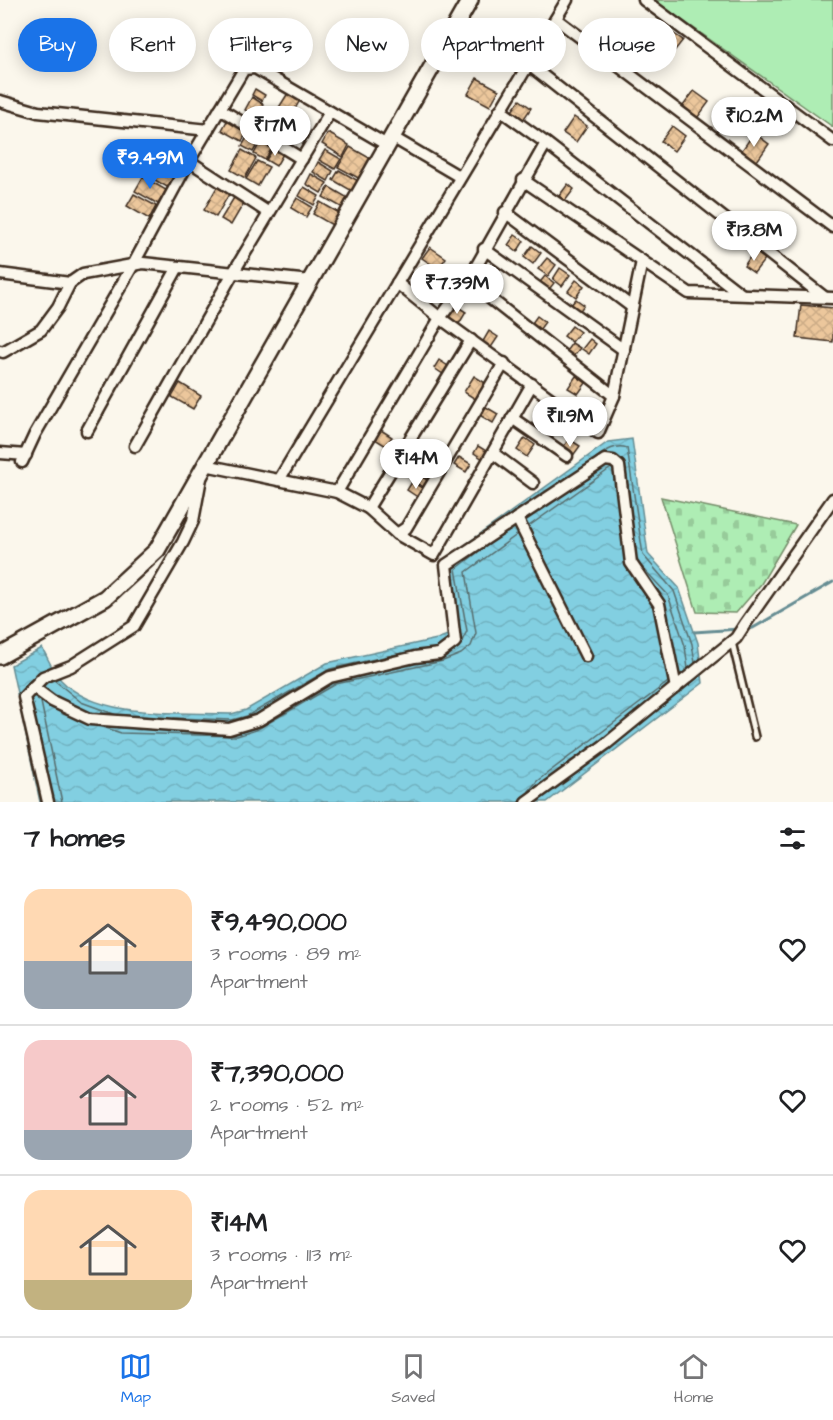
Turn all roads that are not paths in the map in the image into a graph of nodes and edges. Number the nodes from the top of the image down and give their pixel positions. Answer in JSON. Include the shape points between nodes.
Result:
{"nodes":[{"id":1,"x":470,"y":0,"type":"edge"},
{"id":2,"x":567,"y":0,"type":"edge"},
{"id":3,"x":644,"y":0,"type":"edge"},
{"id":4,"x":557,"y":18,"type":"edge"},
{"id":5,"x":566,"y":27,"type":"edge"},
{"id":6,"x":523,"y":72,"type":"edge"},
{"id":7,"x":538,"y":72,"type":"edge"},
{"id":8,"x":0,"y":101,"type":"edge"},
{"id":9,"x":220,"y":109,"type":"junction"},
{"id":10,"x":500,"y":110,"type":"junction"},
{"id":11,"x":330,"y":112,"type":"junction"},
{"id":12,"x":208,"y":130,"type":"junction"},
{"id":13,"x":389,"y":141,"type":"junction"},
{"id":14,"x":833,"y":141,"type":"edge"},
{"id":15,"x":546,"y":143,"type":"junction"},
{"id":16,"x":302,"y":159,"type":"junction"},
{"id":17,"x":189,"y":161,"type":"junction"},
{"id":18,"x":460,"y":177,"type":"junction"},
{"id":19,"x":523,"y":180,"type":"junction"},
{"id":20,"x":505,"y":212,"type":"junction"},
{"id":21,"x":269,"y":213,"type":"junction"},
{"id":22,"x":833,"y":227,"type":"edge"},
{"id":23,"x":484,"y":249,"type":"junction"},
{"id":24,"x":642,"y":261,"type":"junction"},
{"id":25,"x":133,"y":265,"type":"junction"},
{"id":26,"x":178,"y":267,"type":"junction"},
{"id":27,"x":232,"y":273,"type":"junction"},
{"id":28,"x":0,"y":274,"type":"edge"},
{"id":29,"x":468,"y":280,"type":"junction"},
{"id":30,"x":310,"y":281,"type":"junction"},
{"id":31,"x":397,"y":283,"type":"junction"},
{"id":32,"x":70,"y":284,"type":"junction"},
{"id":33,"x":741,"y":295,"type":"junction"},
{"id":34,"x":829,"y":297,"type":"edge"},
{"id":35,"x":632,"y":307,"type":"junction"},
{"id":36,"x":440,"y":318,"type":"junction"},
{"id":37,"x":471,"y":340,"type":"junction"},
{"id":38,"x":624,"y":350,"type":"junction"},
{"id":39,"x":0,"y":351,"type":"edge"},
{"id":40,"x":504,"y":363,"type":"junction"},
{"id":41,"x":532,"y":384,"type":"junction"},
{"id":42,"x":614,"y":396,"type":"junction"},
{"id":43,"x":512,"y":418,"type":"junction"},
{"id":44,"x":87,"y":431,"type":"dead end"},
{"id":45,"x":135,"y":446,"type":"dead end"},
{"id":46,"x":0,"y":453,"type":"edge"},
{"id":47,"x":493,"y":453,"type":"junction"},
{"id":48,"x":567,"y":456,"type":"dead end"},
{"id":49,"x":203,"y":469,"type":"junction"},
{"id":50,"x":279,"y":480,"type":"junction"},
{"id":51,"x":533,"y":483,"type":"dead end"},
{"id":52,"x":337,"y":492,"type":"junction"},
{"id":53,"x":833,"y":500,"type":"edge"},
{"id":54,"x":368,"y":508,"type":"junction"},
{"id":55,"x":518,"y":518,"type":"junction"},
{"id":56,"x":397,"y":534,"type":"junction"},
{"id":57,"x":734,"y":640,"type":"junction"},
{"id":58,"x":0,"y":656,"type":"edge"},
{"id":59,"x":586,"y":656,"type":"dead end"},
{"id":60,"x":33,"y":687,"type":"junction"},
{"id":61,"x":676,"y":688,"type":"junction"},
{"id":62,"x":755,"y":737,"type":"dead end"},
{"id":63,"x":48,"y":802,"type":"edge"},
{"id":64,"x":526,"y":802,"type":"edge"}],
"edges":[{"from":1,"to":13,"type":"street"},
{"from":2,"to":4,"type":"street"},
{"from":3,"to":14,"type":"street"},
{"from":5,"to":22,"type":"street"},
{"from":6,"to":10,"type":"street"},
{"from":7,"to":34,"type":"street"},
{"from":8,"to":12,"type":"street","via":[[38,112]]},
{"from":9,"to":11,"type":"street","via":[[244,69],[255,68]]},
{"from":9,"to":12,"type":"street"},
{"from":9,"to":16,"type":"street"},
{"from":10,"to":15,"type":"street"},
{"from":10,"to":18,"type":"street"},
{"from":11,"to":13,"type":"street"},
{"from":11,"to":16,"type":"street"},
{"from":12,"to":17,"type":"street"},
{"from":13,"to":18,"type":"street"},
{"from":13,"to":30,"type":"street"},
{"from":15,"to":19,"type":"street"},
{"from":15,"to":33,"type":"street"},
{"from":16,"to":21,"type":"street"},
{"from":17,"to":21,"type":"street"},
{"from":17,"to":25,"type":"street"},
{"from":18,"to":31,"type":"street"},
{"from":19,"to":20,"type":"street"},
{"from":19,"to":24,"type":"street"},
{"from":20,"to":23,"type":"street"},
{"from":20,"to":35,"type":"street"},
{"from":21,"to":27,"type":"street"},
{"from":23,"to":29,"type":"street"},
{"from":23,"to":38,"type":"street"},
{"from":24,"to":33,"type":"street","via":[[689,293]]},
{"from":24,"to":35,"type":"street"},
{"from":25,"to":26,"type":"street"},
{"from":25,"to":32,"type":"street","via":[[83,274]]},
{"from":25,"to":46,"type":"street","via":[[24,459]]},
{"from":26,"to":27,"type":"street"},
{"from":26,"to":44,"type":"street"},
{"from":27,"to":30,"type":"street"},
{"from":27,"to":45,"type":"street"},
{"from":28,"to":32,"type":"street"},
{"from":29,"to":36,"type":"street"},
{"from":29,"to":42,"type":"street"},
{"from":30,"to":49,"type":"street"},
{"from":31,"to":36,"type":"street"},
{"from":31,"to":50,"type":"street"},
{"from":32,"to":39,"type":"street","via":[[41,330]]},
{"from":33,"to":34,"type":"street"},
{"from":35,"to":38,"type":"street"},
{"from":36,"to":37,"type":"street"},
{"from":36,"to":52,"type":"street"},
{"from":37,"to":40,"type":"street"},
{"from":37,"to":54,"type":"street"},
{"from":38,"to":42,"type":"street"},
{"from":40,"to":41,"type":"street"},
{"from":40,"to":56,"type":"street","via":[[406,528]]},
{"from":41,"to":42,"type":"street","via":[[598,433]]},
{"from":41,"to":43,"type":"street"},
{"from":43,"to":47,"type":"street"},
{"from":43,"to":48,"type":"street"},
{"from":47,"to":51,"type":"street"},
{"from":47,"to":56,"type":"street","via":[[434,555]]},
{"from":49,"to":50,"type":"street"},
{"from":49,"to":58,"type":"street","via":[[157,550],[105,598]]},
{"from":49,"to":60,"type":"street","via":[[193,521],[134,626],[71,666],[43,677]]},
{"from":50,"to":52,"type":"street"},
{"from":52,"to":54,"type":"street"},
{"from":53,"to":57,"type":"street"},
{"from":54,"to":56,"type":"street"},
{"from":55,"to":59,"type":"street"},
{"from":55,"to":60,"type":"street","via":[[446,565],[455,642],[439,654],[330,676],[259,720],[229,729],[90,719]]},
{"from":55,"to":61,"type":"street","via":[[605,460],[613,460],[619,466],[631,563],[659,604]]},
{"from":57,"to":61,"type":"street"},
{"from":57,"to":62,"type":"lane"},
{"from":60,"to":63,"type":"street","via":[[24,697]]},
{"from":61,"to":64,"type":"street"}]}
